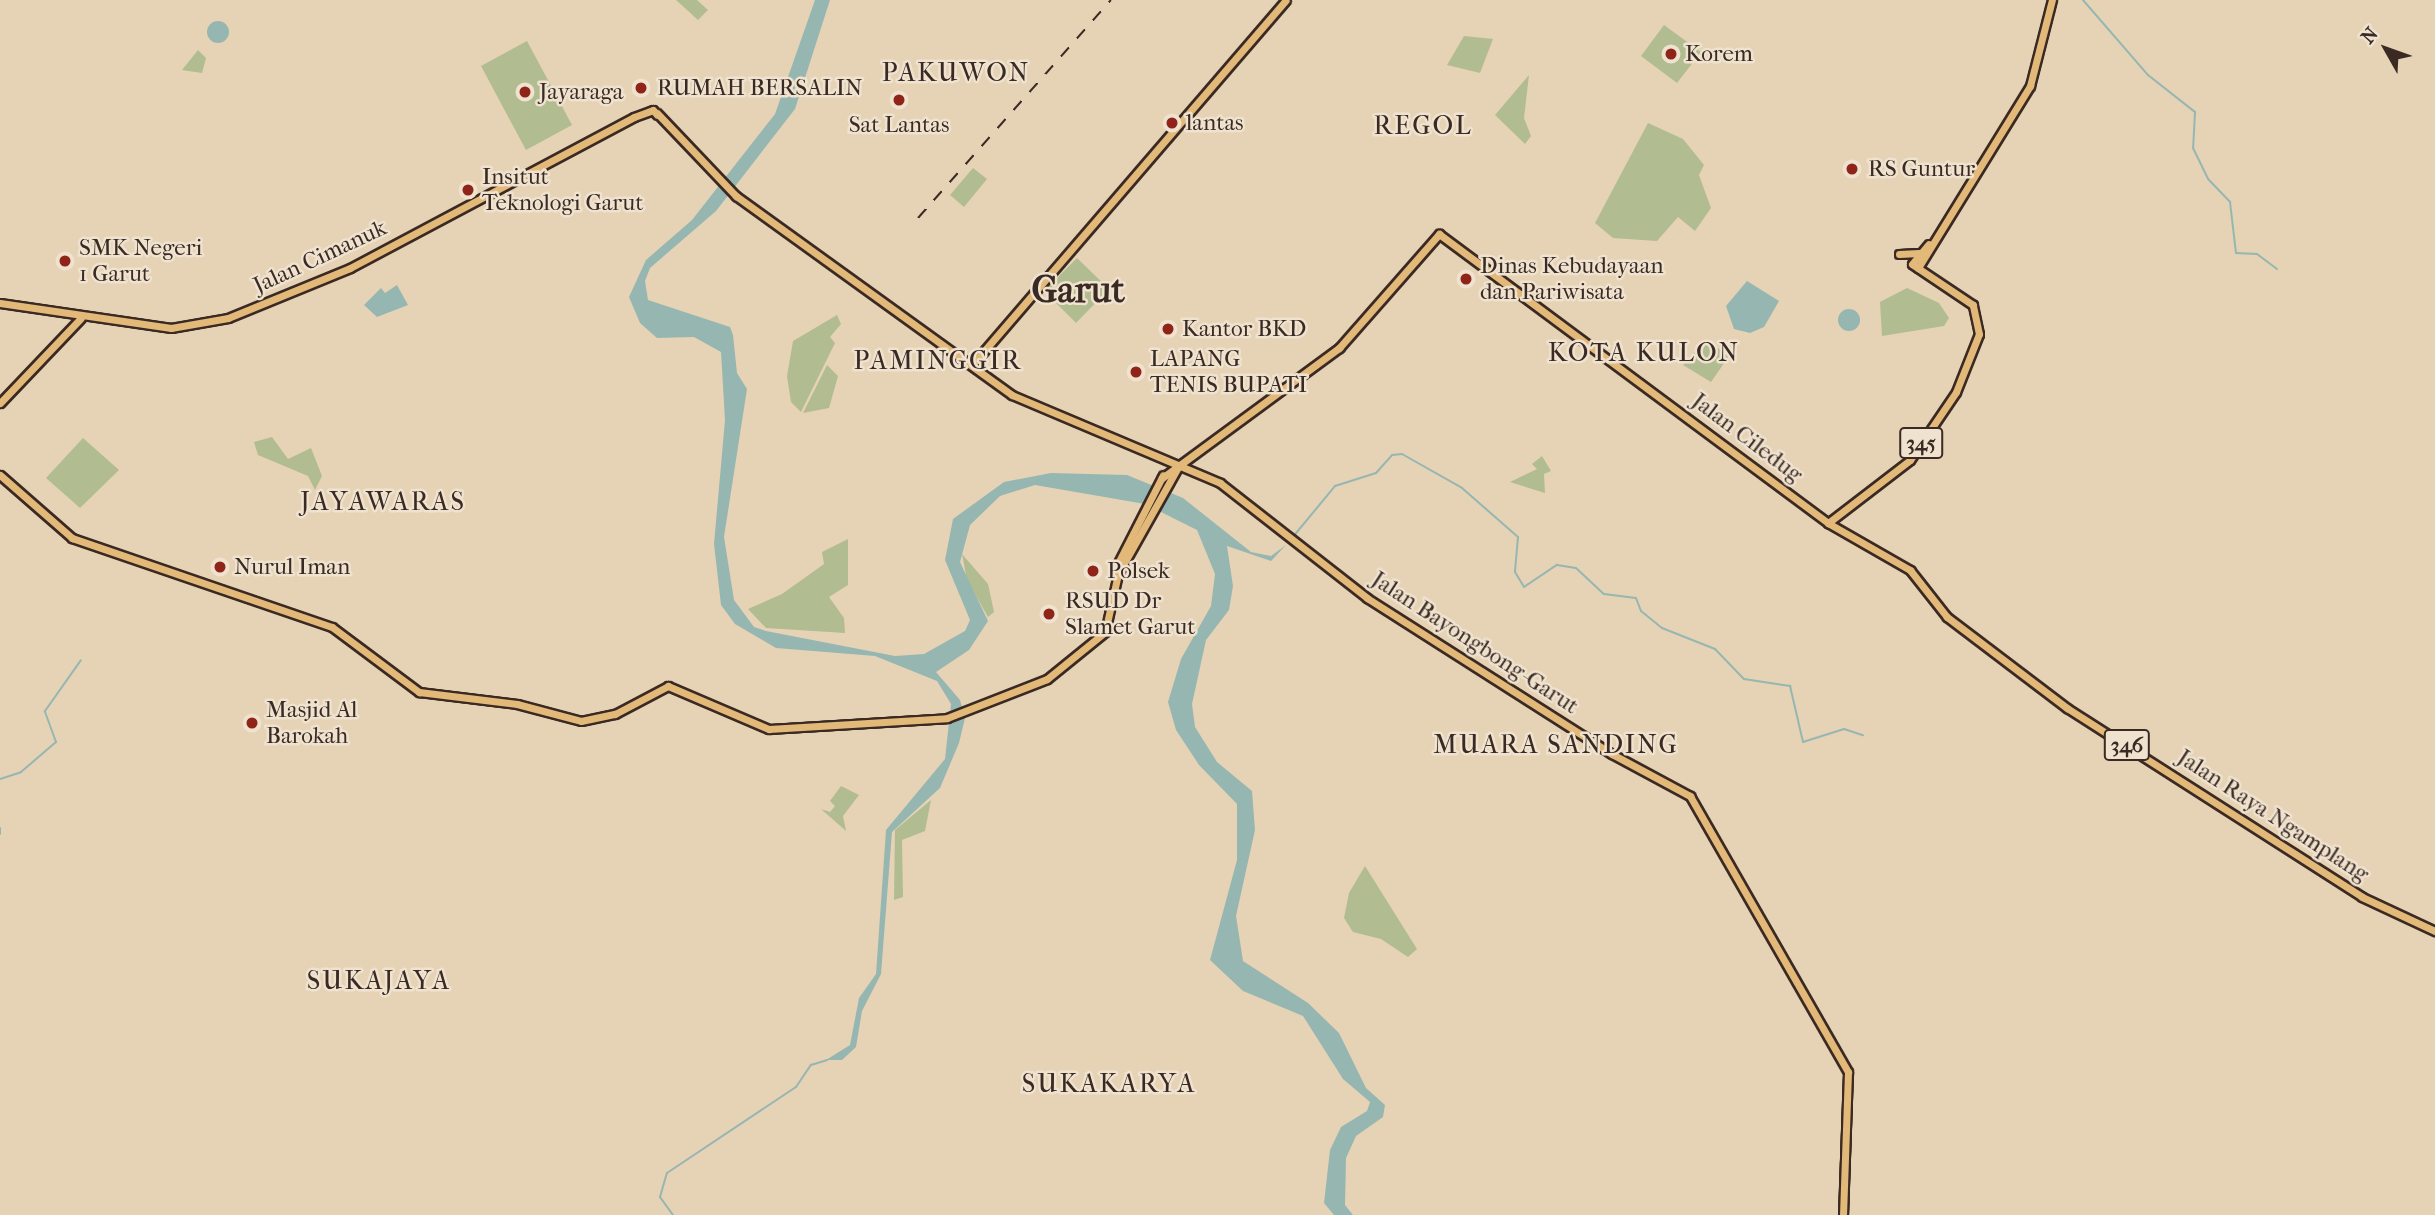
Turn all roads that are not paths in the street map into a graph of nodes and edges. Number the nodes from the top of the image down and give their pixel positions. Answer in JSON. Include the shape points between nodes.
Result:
{"nodes":[{"id":1,"x":1286,"y":0,"type":"edge"},
{"id":2,"x":2052,"y":0,"type":"edge"},
{"id":3,"x":1899,"y":254,"type":"dead end"},
{"id":4,"x":1922,"y":254,"type":"junction"},
{"id":5,"x":1927,"y":275,"type":"junction"},
{"id":6,"x":0,"y":303,"type":"edge"},
{"id":7,"x":81,"y":318,"type":"junction"},
{"id":8,"x":972,"y":365,"type":"junction"},
{"id":9,"x":0,"y":403,"type":"edge"},
{"id":10,"x":1160,"y":460,"type":"junction"},
{"id":11,"x":1178,"y":466,"type":"junction"},
{"id":12,"x":0,"y":472,"type":"edge"},
{"id":13,"x":1162,"y":478,"type":"junction"},
{"id":14,"x":1161,"y":488,"type":"junction"},
{"id":15,"x":1828,"y":523,"type":"junction"},
{"id":16,"x":2435,"y":931,"type":"edge"},
{"id":17,"x":1843,"y":1215,"type":"edge"}],
"edges":[{"from":1,"to":8,"type":"main road"},
{"from":2,"to":4,"type":"main road","number":"345","via":[[2031,86]]},
{"from":3,"to":4,"type":"main road"},
{"from":4,"to":5,"type":"main road","number":"345"},
{"from":4,"to":5,"type":"main road","number":"345","via":[[1915,266]]},
{"from":5,"to":15,"type":"main road","number":"345","via":[[1970,303],[1979,317],[1958,389],[1902,468]]},
{"from":6,"to":7,"type":"main road","name":"Jalan Cimanuk"},
{"from":7,"to":8,"type":"main road","name":"Jalan Cimanuk","via":[[186,327],[261,307],[350,268],[631,120],[654,115],[674,127],[717,181],[736,196]]},
{"from":7,"to":9,"type":"main road"},
{"from":8,"to":10,"type":"main road","name":"Jalan Cimanuk","via":[[1020,400]]},
{"from":10,"to":11,"type":"main road","name":"Jalan Cimanuk"},
{"from":10,"to":13,"type":"main road"},
{"from":11,"to":13,"type":"main road"},
{"from":11,"to":14,"type":"main road"},
{"from":11,"to":15,"type":"main road","name":"Jalan Ciledug","via":[[1339,348],[1439,234]]},
{"from":11,"to":17,"type":"main road","name":"Jalan Bayongbong-Garut","via":[[1220,483],[1300,547],[1511,691],[1690,796],[1848,1072]]},
{"from":12,"to":14,"type":"main road","via":[[82,542],[316,620],[351,639],[399,682],[581,721],[603,718],[668,686],[769,729],[952,715],[1047,679],[1106,628],[1118,574]]},
{"from":13,"to":14,"type":"main road"},
{"from":15,"to":16,"type":"main road","name":"Jalan Raya Ngamplang","number":"346","via":[[1910,570],[1951,621],[2067,708],[2309,858],[2368,901]]}]}
